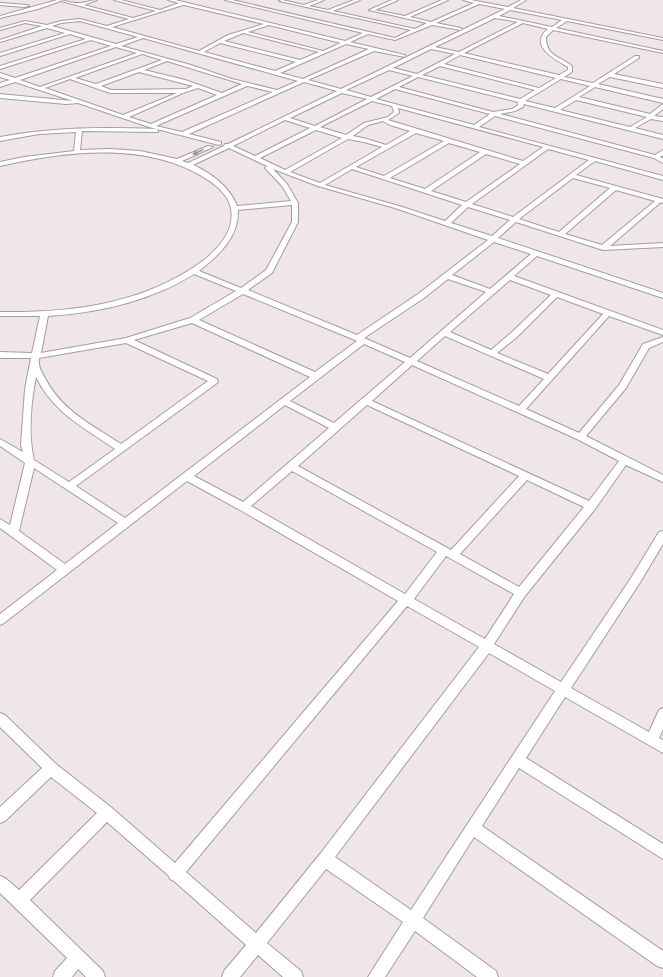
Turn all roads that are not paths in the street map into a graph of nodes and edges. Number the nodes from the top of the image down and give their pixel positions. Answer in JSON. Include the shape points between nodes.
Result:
{"nodes":[{"id":1,"x":5,"y":0,"type":"edge"},
{"id":2,"x":60,"y":0,"type":"edge"},
{"id":3,"x":95,"y":0,"type":"edge"},
{"id":4,"x":116,"y":0,"type":"edge"},
{"id":5,"x":170,"y":0,"type":"edge"},
{"id":6,"x":194,"y":0,"type":"edge"},
{"id":7,"x":227,"y":0,"type":"edge"},
{"id":8,"x":322,"y":0,"type":"edge"},
{"id":9,"x":358,"y":0,"type":"edge"},
{"id":10,"x":396,"y":0,"type":"edge"},
{"id":11,"x":446,"y":0,"type":"edge"},
{"id":12,"x":465,"y":0,"type":"edge"},
{"id":13,"x":524,"y":0,"type":"edge"},
{"id":14,"x":278,"y":2,"type":"edge"},
{"id":15,"x":30,"y":3,"type":"edge"},
{"id":16,"x":42,"y":3,"type":"edge"},
{"id":17,"x":184,"y":3,"type":"junction"},
{"id":18,"x":478,"y":3,"type":"junction"},
{"id":19,"x":0,"y":4,"type":"edge"},
{"id":20,"x":80,"y":5,"type":"junction"},
{"id":21,"x":16,"y":6,"type":"junction"},
{"id":22,"x":305,"y":6,"type":"junction"},
{"id":23,"x":311,"y":7,"type":"junction"},
{"id":24,"x":262,"y":8,"type":"junction"},
{"id":25,"x":507,"y":9,"type":"junction"},
{"id":26,"x":160,"y":10,"type":"junction"},
{"id":27,"x":329,"y":11,"type":"junction"},
{"id":28,"x":367,"y":11,"type":"junction"},
{"id":29,"x":17,"y":12,"type":"junction"},
{"id":30,"x":293,"y":15,"type":"junction"},
{"id":31,"x":1,"y":16,"type":"edge"},
{"id":32,"x":494,"y":16,"type":"junction"},
{"id":33,"x":353,"y":17,"type":"junction"},
{"id":34,"x":406,"y":17,"type":"junction"},
{"id":35,"x":133,"y":20,"type":"junction"},
{"id":36,"x":566,"y":20,"type":"junction"},
{"id":37,"x":522,"y":22,"type":"junction"},
{"id":38,"x":432,"y":23,"type":"junction"},
{"id":39,"x":268,"y":24,"type":"junction"},
{"id":40,"x":331,"y":24,"type":"junction"},
{"id":41,"x":47,"y":26,"type":"junction"},
{"id":42,"x":108,"y":28,"type":"junction"},
{"id":43,"x":0,"y":29,"type":"edge"},
{"id":44,"x":459,"y":29,"type":"junction"},
{"id":45,"x":553,"y":29,"type":"junction"},
{"id":46,"x":415,"y":30,"type":"junction"},
{"id":47,"x":243,"y":32,"type":"junction"},
{"id":48,"x":69,"y":33,"type":"junction"},
{"id":49,"x":367,"y":33,"type":"junction"},
{"id":50,"x":142,"y":37,"type":"junction"},
{"id":51,"x":89,"y":38,"type":"junction"},
{"id":52,"x":663,"y":39,"type":"edge"},
{"id":53,"x":0,"y":41,"type":"edge"},
{"id":54,"x":38,"y":42,"type":"junction"},
{"id":55,"x":221,"y":42,"type":"junction"},
{"id":56,"x":345,"y":42,"type":"junction"},
{"id":57,"x":115,"y":46,"type":"junction"},
{"id":58,"x":430,"y":47,"type":"junction"},
{"id":59,"x":59,"y":48,"type":"junction"},
{"id":60,"x":374,"y":49,"type":"junction"},
{"id":61,"x":200,"y":52,"type":"junction"},
{"id":62,"x":323,"y":52,"type":"junction"},
{"id":63,"x":663,"y":52,"type":"edge"},
{"id":64,"x":142,"y":53,"type":"junction"},
{"id":65,"x":457,"y":54,"type":"junction"},
{"id":66,"x":0,"y":55,"type":"edge"},
{"id":67,"x":403,"y":56,"type":"junction"},
{"id":68,"x":6,"y":57,"type":"dead end"},
{"id":69,"x":637,"y":57,"type":"dead end"},
{"id":70,"x":13,"y":60,"type":"dead end"},
{"id":71,"x":166,"y":60,"type":"junction"},
{"id":72,"x":227,"y":60,"type":"junction"},
{"id":73,"x":19,"y":62,"type":"junction"},
{"id":74,"x":301,"y":62,"type":"junction"},
{"id":75,"x":218,"y":63,"type":"dead end"},
{"id":76,"x":438,"y":64,"type":"junction"},
{"id":77,"x":210,"y":66,"type":"dead end"},
{"id":78,"x":0,"y":68,"type":"edge"},
{"id":79,"x":388,"y":68,"type":"junction"},
{"id":80,"x":139,"y":70,"type":"junction"},
{"id":81,"x":201,"y":70,"type":"junction"},
{"id":82,"x":275,"y":73,"type":"junction"},
{"id":83,"x":0,"y":74,"type":"edge"},
{"id":84,"x":417,"y":75,"type":"junction"},
{"id":85,"x":610,"y":75,"type":"junction"},
{"id":86,"x":71,"y":78,"type":"junction"},
{"id":87,"x":560,"y":78,"type":"junction"},
{"id":88,"x":16,"y":80,"type":"junction"},
{"id":89,"x":304,"y":81,"type":"junction"},
{"id":90,"x":247,"y":84,"type":"junction"},
{"id":91,"x":0,"y":85,"type":"edge"},
{"id":92,"x":96,"y":86,"type":"junction"},
{"id":93,"x":198,"y":86,"type":"junction"},
{"id":94,"x":593,"y":86,"type":"junction"},
{"id":95,"x":663,"y":86,"type":"edge"},
{"id":96,"x":394,"y":87,"type":"junction"},
{"id":97,"x":41,"y":88,"type":"junction"},
{"id":98,"x":335,"y":89,"type":"junction"},
{"id":99,"x":540,"y":90,"type":"junction"},
{"id":100,"x":187,"y":91,"type":"junction"},
{"id":101,"x":342,"y":91,"type":"junction"},
{"id":102,"x":279,"y":92,"type":"junction"},
{"id":103,"x":222,"y":95,"type":"junction"},
{"id":104,"x":0,"y":96,"type":"edge"},
{"id":105,"x":576,"y":98,"type":"junction"},
{"id":106,"x":371,"y":99,"type":"junction"},
{"id":107,"x":521,"y":101,"type":"junction"},
{"id":108,"x":663,"y":101,"type":"edge"},
{"id":109,"x":86,"y":104,"type":"junction"},
{"id":110,"x":394,"y":105,"type":"junction"},
{"id":111,"x":663,"y":106,"type":"edge"},
{"id":112,"x":556,"y":110,"type":"junction"},
{"id":113,"x":495,"y":113,"type":"junction"},
{"id":114,"x":651,"y":116,"type":"junction"},
{"id":115,"x":123,"y":117,"type":"junction"},
{"id":116,"x":284,"y":118,"type":"junction"},
{"id":117,"x":385,"y":119,"type":"junction"},
{"id":118,"x":663,"y":119,"type":"edge"},
{"id":119,"x":151,"y":126,"type":"junction"},
{"id":120,"x":315,"y":127,"type":"junction"},
{"id":121,"x":475,"y":127,"type":"junction"},
{"id":122,"x":79,"y":129,"type":"junction"},
{"id":123,"x":630,"y":129,"type":"junction"},
{"id":124,"x":415,"y":131,"type":"junction"},
{"id":125,"x":5,"y":132,"type":"dead end"},
{"id":126,"x":174,"y":133,"type":"junction"},
{"id":127,"x":183,"y":134,"type":"junction"},
{"id":128,"x":14,"y":136,"type":"junction"},
{"id":129,"x":346,"y":137,"type":"junction"},
{"id":130,"x":663,"y":137,"type":"edge"},
{"id":131,"x":0,"y":139,"type":"edge"},
{"id":132,"x":448,"y":141,"type":"junction"},
{"id":133,"x":219,"y":143,"type":"junction"},
{"id":134,"x":227,"y":145,"type":"junction"},
{"id":135,"x":386,"y":147,"type":"junction"},
{"id":136,"x":547,"y":147,"type":"junction"},
{"id":137,"x":77,"y":152,"type":"junction"},
{"id":138,"x":484,"y":152,"type":"junction"},
{"id":139,"x":663,"y":152,"type":"edge"},
{"id":140,"x":656,"y":157,"type":"junction"},
{"id":141,"x":254,"y":159,"type":"junction"},
{"id":142,"x":594,"y":159,"type":"junction"},
{"id":143,"x":663,"y":160,"type":"edge"},
{"id":144,"x":176,"y":162,"type":"junction"},
{"id":145,"x":262,"y":162,"type":"junction"},
{"id":146,"x":524,"y":163,"type":"junction"},
{"id":147,"x":0,"y":164,"type":"edge"},
{"id":148,"x":187,"y":166,"type":"junction"},
{"id":149,"x":351,"y":167,"type":"junction"},
{"id":150,"x":285,"y":172,"type":"junction"},
{"id":151,"x":572,"y":176,"type":"junction"},
{"id":152,"x":385,"y":178,"type":"junction"},
{"id":153,"x":663,"y":178,"type":"edge"},
{"id":154,"x":320,"y":185,"type":"junction"},
{"id":155,"x":614,"y":188,"type":"junction"},
{"id":156,"x":426,"y":191,"type":"junction"},
{"id":157,"x":662,"y":200,"type":"edge"},
{"id":158,"x":295,"y":203,"type":"junction"},
{"id":159,"x":467,"y":204,"type":"junction"},
{"id":160,"x":235,"y":208,"type":"junction"},
{"id":161,"x":515,"y":219,"type":"junction"},
{"id":162,"x":446,"y":224,"type":"junction"},
{"id":163,"x":561,"y":234,"type":"junction"},
{"id":164,"x":492,"y":240,"type":"junction"},
{"id":165,"x":663,"y":245,"type":"edge"},
{"id":166,"x":603,"y":248,"type":"junction"},
{"id":167,"x":535,"y":254,"type":"junction"},
{"id":168,"x":193,"y":271,"type":"junction"},
{"id":169,"x":447,"y":276,"type":"junction"},
{"id":170,"x":509,"y":277,"type":"junction"},
{"id":171,"x":242,"y":291,"type":"junction"},
{"id":172,"x":492,"y":292,"type":"junction"},
{"id":173,"x":556,"y":294,"type":"junction"},
{"id":174,"x":663,"y":296,"type":"edge"},
{"id":175,"x":608,"y":313,"type":"junction"},
{"id":176,"x":0,"y":314,"type":"edge"},
{"id":177,"x":44,"y":315,"type":"junction"},
{"id":178,"x":193,"y":320,"type":"junction"},
{"id":179,"x":444,"y":333,"type":"junction"},
{"id":180,"x":663,"y":333,"type":"edge"},
{"id":181,"x":360,"y":339,"type":"junction"},
{"id":182,"x":663,"y":339,"type":"edge"},
{"id":183,"x":127,"y":340,"type":"junction"},
{"id":184,"x":492,"y":353,"type":"junction"},
{"id":185,"x":0,"y":355,"type":"edge"},
{"id":186,"x":36,"y":356,"type":"junction"},
{"id":187,"x":411,"y":362,"type":"junction"},
{"id":188,"x":34,"y":365,"type":"junction"},
{"id":189,"x":316,"y":376,"type":"junction"},
{"id":190,"x":549,"y":378,"type":"junction"},
{"id":191,"x":284,"y":401,"type":"junction"},
{"id":192,"x":365,"y":401,"type":"junction"},
{"id":193,"x":520,"y":410,"type":"junction"},
{"id":194,"x":336,"y":428,"type":"junction"},
{"id":195,"x":580,"y":437,"type":"junction"},
{"id":196,"x":0,"y":442,"type":"edge"},
{"id":197,"x":122,"y":449,"type":"junction"},
{"id":198,"x":624,"y":461,"type":"junction"},
{"id":199,"x":30,"y":462,"type":"junction"},
{"id":200,"x":291,"y":466,"type":"junction"},
{"id":201,"x":186,"y":476,"type":"junction"},
{"id":202,"x":525,"y":476,"type":"junction"},
{"id":203,"x":663,"y":479,"type":"edge"},
{"id":204,"x":70,"y":486,"type":"junction"},
{"id":205,"x":591,"y":506,"type":"junction"},
{"id":206,"x":244,"y":507,"type":"junction"},
{"id":207,"x":0,"y":523,"type":"edge"},
{"id":208,"x":126,"y":523,"type":"junction"},
{"id":209,"x":13,"y":532,"type":"junction"},
{"id":210,"x":662,"y":538,"type":"edge"},
{"id":211,"x":448,"y":553,"type":"junction"},
{"id":212,"x":65,"y":570,"type":"junction"},
{"id":213,"x":521,"y":593,"type":"junction"},
{"id":214,"x":406,"y":600,"type":"junction"},
{"id":215,"x":0,"y":620,"type":"edge"},
{"id":216,"x":487,"y":646,"type":"junction"},
{"id":217,"x":562,"y":689,"type":"junction"},
{"id":218,"x":663,"y":714,"type":"edge"},
{"id":219,"x":0,"y":719,"type":"edge"},
{"id":220,"x":657,"y":743,"type":"edge"},
{"id":221,"x":518,"y":760,"type":"junction"},
{"id":222,"x":51,"y":768,"type":"junction"},
{"id":223,"x":107,"y":813,"type":"junction"},
{"id":224,"x":0,"y":816,"type":"edge"},
{"id":225,"x":473,"y":828,"type":"junction"},
{"id":226,"x":663,"y":852,"type":"edge"},
{"id":227,"x":325,"y":859,"type":"junction"},
{"id":228,"x":175,"y":874,"type":"junction"},
{"id":229,"x":0,"y":883,"type":"edge"},
{"id":230,"x":20,"y":900,"type":"junction"},
{"id":231,"x":414,"y":921,"type":"junction"},
{"id":232,"x":255,"y":944,"type":"junction"},
{"id":233,"x":77,"y":959,"type":"junction"},
{"id":234,"x":663,"y":960,"type":"edge"},
{"id":235,"x":61,"y":977,"type":"edge"},
{"id":236,"x":97,"y":977,"type":"edge"},
{"id":237,"x":230,"y":977,"type":"edge"},
{"id":238,"x":294,"y":977,"type":"edge"},
{"id":239,"x":376,"y":977,"type":"edge"},
{"id":240,"x":490,"y":977,"type":"edge"}],
"edges":[{"from":1,"to":19,"type":"street"},
{"from":2,"to":16,"type":"street"},
{"from":2,"to":20,"type":"street"},
{"from":3,"to":20,"type":"street"},
{"from":4,"to":26,"type":"street"},
{"from":5,"to":17,"type":"street"},
{"from":6,"to":17,"type":"street"},
{"from":7,"to":24,"type":"street"},
{"from":8,"to":22,"type":"street"},
{"from":9,"to":27,"type":"street"},
{"from":10,"to":28,"type":"street"},
{"from":11,"to":34,"type":"street"},
{"from":12,"to":18,"type":"street"},
{"from":13,"to":25,"type":"street"},
{"from":14,"to":22,"type":"street"},
{"from":14,"to":24,"type":"street"},
{"from":15,"to":16,"type":"street"},
{"from":15,"to":21,"type":"street"},
{"from":16,"to":29,"type":"street","via":[[37,8]]},
{"from":17,"to":26,"type":"street"},
{"from":17,"to":39,"type":"street"},
{"from":18,"to":25,"type":"street"},
{"from":18,"to":38,"type":"street"},
{"from":19,"to":21,"type":"street"},
{"from":20,"to":35,"type":"street"},
{"from":21,"to":29,"type":"street"},
{"from":22,"to":23,"type":"street"},
{"from":23,"to":27,"type":"street"},
{"from":23,"to":30,"type":"street"},
{"from":24,"to":30,"type":"street"},
{"from":25,"to":32,"type":"street"},
{"from":25,"to":36,"type":"street"},
{"from":25,"to":44,"type":"street"},
{"from":26,"to":35,"type":"street"},
{"from":27,"to":33,"type":"street"},
{"from":28,"to":33,"type":"street"},
{"from":28,"to":34,"type":"street"},
{"from":29,"to":31,"type":"street"},
{"from":30,"to":39,"type":"street"},
{"from":30,"to":40,"type":"street"},
{"from":32,"to":37,"type":"street"},
{"from":32,"to":58,"type":"street"},
{"from":33,"to":40,"type":"street"},
{"from":33,"to":46,"type":"street"},
{"from":34,"to":38,"type":"street"},
{"from":35,"to":42,"type":"street"},
{"from":36,"to":45,"type":"street"},
{"from":36,"to":52,"type":"street"},
{"from":37,"to":45,"type":"street"},
{"from":37,"to":65,"type":"street"},
{"from":38,"to":44,"type":"street"},
{"from":38,"to":46,"type":"street"},
{"from":39,"to":47,"type":"street"},
{"from":39,"to":56,"type":"street"},
{"from":40,"to":49,"type":"street"},
{"from":41,"to":42,"type":"street","via":[[76,19]]},
{"from":41,"to":43,"type":"street","via":[[28,21]]},
{"from":41,"to":48,"type":"street"},
{"from":41,"to":53,"type":"street"},
{"from":42,"to":50,"type":"street"},
{"from":44,"to":67,"type":"street"},
{"from":45,"to":63,"type":"street"},
{"from":45,"to":87,"type":"street","via":[[544,36],[544,45],[550,55],[567,64],[570,69]]},
{"from":46,"to":49,"type":"street","via":[[395,38]]},
{"from":47,"to":55,"type":"street"},
{"from":47,"to":62,"type":"street"},
{"from":48,"to":51,"type":"street"},
{"from":48,"to":54,"type":"street"},
{"from":49,"to":56,"type":"street"},
{"from":50,"to":57,"type":"street"},
{"from":50,"to":61,"type":"street"},
{"from":51,"to":57,"type":"street"},
{"from":51,"to":59,"type":"street"},
{"from":54,"to":59,"type":"street"},
{"from":54,"to":66,"type":"street"},
{"from":55,"to":61,"type":"street"},
{"from":55,"to":74,"type":"street"},
{"from":56,"to":60,"type":"street"},
{"from":56,"to":62,"type":"street"},
{"from":57,"to":64,"type":"street"},
{"from":57,"to":88,"type":"street"},
{"from":58,"to":65,"type":"street"},
{"from":58,"to":79,"type":"street"},
{"from":59,"to":73,"type":"street"},
{"from":60,"to":67,"type":"street"},
{"from":60,"to":89,"type":"street"},
{"from":61,"to":72,"type":"street"},
{"from":62,"to":74,"type":"street"},
{"from":64,"to":71,"type":"street"},
{"from":64,"to":86,"type":"street"},
{"from":65,"to":76,"type":"street"},
{"from":65,"to":87,"type":"street"},
{"from":66,"to":68,"type":"street"},
{"from":67,"to":98,"type":"street"},
{"from":69,"to":85,"type":"street"},
{"from":70,"to":73,"type":"street"},
{"from":71,"to":80,"type":"street"},
{"from":71,"to":81,"type":"street"},
{"from":72,"to":75,"type":"street"},
{"from":72,"to":82,"type":"street"},
{"from":73,"to":78,"type":"street"},
{"from":74,"to":82,"type":"street"},
{"from":76,"to":84,"type":"street"},
{"from":76,"to":99,"type":"street"},
{"from":77,"to":81,"type":"street"},
{"from":79,"to":84,"type":"street"},
{"from":79,"to":101,"type":"street"},
{"from":80,"to":92,"type":"street"},
{"from":80,"to":93,"type":"street"},
{"from":81,"to":90,"type":"street"},
{"from":82,"to":89,"type":"street"},
{"from":83,"to":88,"type":"street"},
{"from":84,"to":96,"type":"street"},
{"from":84,"to":107,"type":"street"},
{"from":85,"to":94,"type":"street"},
{"from":85,"to":95,"type":"street"},
{"from":86,"to":92,"type":"street"},
{"from":86,"to":97,"type":"street"},
{"from":87,"to":94,"type":"street"},
{"from":87,"to":99,"type":"street"},
{"from":88,"to":91,"type":"street"},
{"from":88,"to":97,"type":"street"},
{"from":89,"to":98,"type":"street"},
{"from":89,"to":102,"type":"street"},
{"from":90,"to":102,"type":"street"},
{"from":90,"to":103,"type":"street"},
{"from":92,"to":100,"type":"street","via":[[121,92]]},
{"from":93,"to":100,"type":"street"},
{"from":93,"to":103,"type":"street"},
{"from":94,"to":105,"type":"street"},
{"from":94,"to":108,"type":"street"},
{"from":96,"to":106,"type":"street"},
{"from":96,"to":113,"type":"street"},
{"from":97,"to":109,"type":"street"},
{"from":98,"to":101,"type":"street"},
{"from":98,"to":133,"type":"street"},
{"from":99,"to":107,"type":"street"},
{"from":100,"to":115,"type":"street"},
{"from":101,"to":106,"type":"street"},
{"from":101,"to":116,"type":"street"},
{"from":102,"to":127,"type":"street"},
{"from":103,"to":119,"type":"street"},
{"from":104,"to":109,"type":"street"},
{"from":105,"to":112,"type":"street"},
{"from":105,"to":114,"type":"street"},
{"from":106,"to":110,"type":"street"},
{"from":106,"to":120,"type":"street"},
{"from":107,"to":112,"type":"street"},
{"from":107,"to":113,"type":"street","via":[[521,106]]},
{"from":109,"to":115,"type":"street"},
{"from":110,"to":117,"type":"street","via":[[397,112]]},
{"from":110,"to":121,"type":"street"},
{"from":111,"to":114,"type":"street"},
{"from":112,"to":123,"type":"street"},
{"from":113,"to":121,"type":"street"},
{"from":113,"to":140,"type":"street"},
{"from":114,"to":118,"type":"street"},
{"from":114,"to":123,"type":"street"},
{"from":115,"to":119,"type":"street"},
{"from":116,"to":120,"type":"street"},
{"from":116,"to":134,"type":"street"},
{"from":117,"to":124,"type":"street","via":[[389,123]]},
{"from":117,"to":129,"type":"street","via":[[366,124]]},
{"from":119,"to":126,"type":"street"},
{"from":120,"to":129,"type":"street"},
{"from":120,"to":141,"type":"street"},
{"from":121,"to":136,"type":"street"},
{"from":122,"to":126,"type":"street"},
{"from":122,"to":128,"type":"street"},
{"from":122,"to":137,"type":"street"},
{"from":123,"to":130,"type":"street"},
{"from":124,"to":132,"type":"street"},
{"from":124,"to":135,"type":"street"},
{"from":125,"to":128,"type":"street"},
{"from":126,"to":127,"type":"street"},
{"from":127,"to":133,"type":"street"},
{"from":128,"to":131,"type":"street"},
{"from":129,"to":135,"type":"street"},
{"from":129,"to":150,"type":"street"},
{"from":132,"to":138,"type":"street"},
{"from":132,"to":152,"type":"street"},
{"from":133,"to":144,"type":"street","one_way":true},
{"from":134,"to":141,"type":"street"},
{"from":134,"to":148,"type":"street"},
{"from":135,"to":149,"type":"street"},
{"from":136,"to":142,"type":"street"},
{"from":136,"to":146,"type":"street"},
{"from":137,"to":144,"type":"street","via":[[133,153]]},
{"from":137,"to":147,"type":"street","via":[[38,156]]},
{"from":138,"to":146,"type":"street"},
{"from":138,"to":156,"type":"street"},
{"from":139,"to":140,"type":"street"},
{"from":140,"to":143,"type":"street"},
{"from":141,"to":145,"type":"street"},
{"from":142,"to":151,"type":"street"},
{"from":142,"to":153,"type":"street"},
{"from":144,"to":148,"type":"street"},
{"from":145,"to":150,"type":"street"},
{"from":145,"to":158,"type":"street","via":[[285,185]]},
{"from":146,"to":159,"type":"street"},
{"from":148,"to":160,"type":"street","via":[[211,177],[229,196]]},
{"from":149,"to":152,"type":"street"},
{"from":149,"to":154,"type":"street"},
{"from":150,"to":154,"type":"street"},
{"from":151,"to":155,"type":"street"},
{"from":151,"to":161,"type":"street"},
{"from":152,"to":156,"type":"street"},
{"from":154,"to":162,"type":"street"},
{"from":155,"to":157,"type":"street"},
{"from":155,"to":163,"type":"street"},
{"from":156,"to":159,"type":"street"},
{"from":157,"to":166,"type":"street"},
{"from":158,"to":160,"type":"street"},
{"from":158,"to":171,"type":"street","via":[[295,222],[269,271]]},
{"from":159,"to":161,"type":"street"},
{"from":159,"to":162,"type":"street"},
{"from":160,"to":168,"type":"street","via":[[234,224],[225,243]]},
{"from":161,"to":163,"type":"street"},
{"from":161,"to":164,"type":"street"},
{"from":162,"to":164,"type":"street"},
{"from":163,"to":166,"type":"street"},
{"from":164,"to":167,"type":"street"},
{"from":164,"to":169,"type":"street"},
{"from":165,"to":166,"type":"street"},
{"from":167,"to":170,"type":"street"},
{"from":167,"to":174,"type":"street"},
{"from":168,"to":171,"type":"street"},
{"from":168,"to":177,"type":"street","via":[[160,288],[129,299],[103,306]]},
{"from":169,"to":172,"type":"street"},
{"from":169,"to":181,"type":"street"},
{"from":170,"to":172,"type":"street"},
{"from":170,"to":173,"type":"street"},
{"from":171,"to":178,"type":"street"},
{"from":171,"to":181,"type":"street"},
{"from":172,"to":179,"type":"street"},
{"from":173,"to":175,"type":"street"},
{"from":173,"to":184,"type":"street"},
{"from":175,"to":180,"type":"street"},
{"from":175,"to":190,"type":"street"},
{"from":176,"to":177,"type":"street"},
{"from":177,"to":186,"type":"street"},
{"from":178,"to":183,"type":"street"},
{"from":178,"to":189,"type":"street"},
{"from":179,"to":184,"type":"street"},
{"from":179,"to":187,"type":"street"},
{"from":181,"to":187,"type":"street"},
{"from":181,"to":189,"type":"street"},
{"from":182,"to":195,"type":"street","via":[[646,346],[623,386]]},
{"from":183,"to":186,"type":"street"},
{"from":183,"to":197,"type":"street","via":[[214,381]]},
{"from":184,"to":190,"type":"street"},
{"from":185,"to":186,"type":"street"},
{"from":186,"to":188,"type":"street"},
{"from":187,"to":192,"type":"street"},
{"from":187,"to":193,"type":"street"},
{"from":188,"to":197,"type":"street","via":[[51,396],[59,405]]},
{"from":188,"to":199,"type":"street","via":[[29,389],[26,440]]},
{"from":189,"to":191,"type":"street"},
{"from":190,"to":193,"type":"street"},
{"from":191,"to":194,"type":"street"},
{"from":191,"to":201,"type":"street"},
{"from":192,"to":194,"type":"street"},
{"from":192,"to":202,"type":"street"},
{"from":193,"to":195,"type":"street"},
{"from":194,"to":200,"type":"street"},
{"from":195,"to":198,"type":"street"},
{"from":196,"to":199,"type":"street"},
{"from":197,"to":204,"type":"street"},
{"from":198,"to":203,"type":"street"},
{"from":198,"to":205,"type":"street"},
{"from":199,"to":204,"type":"street"},
{"from":199,"to":209,"type":"street"},
{"from":200,"to":206,"type":"street"},
{"from":200,"to":211,"type":"street"},
{"from":201,"to":206,"type":"street"},
{"from":201,"to":208,"type":"street"},
{"from":202,"to":205,"type":"street"},
{"from":202,"to":211,"type":"street"},
{"from":204,"to":208,"type":"street"},
{"from":205,"to":213,"type":"street"},
{"from":206,"to":214,"type":"street"},
{"from":207,"to":209,"type":"street"},
{"from":208,"to":212,"type":"street"},
{"from":209,"to":212,"type":"street"},
{"from":210,"to":217,"type":"street"},
{"from":211,"to":213,"type":"street"},
{"from":211,"to":214,"type":"street"},
{"from":212,"to":215,"type":"street"},
{"from":213,"to":216,"type":"street"},
{"from":214,"to":216,"type":"street"},
{"from":214,"to":228,"type":"street"},
{"from":216,"to":217,"type":"street"},
{"from":216,"to":227,"type":"street"},
{"from":217,"to":220,"type":"street"},
{"from":217,"to":221,"type":"street"},
{"from":218,"to":220,"type":"street"},
{"from":219,"to":222,"type":"street"},
{"from":221,"to":225,"type":"street"},
{"from":221,"to":226,"type":"street"},
{"from":222,"to":223,"type":"street"},
{"from":222,"to":224,"type":"street"},
{"from":223,"to":228,"type":"street"},
{"from":223,"to":230,"type":"street"},
{"from":225,"to":231,"type":"street"},
{"from":225,"to":234,"type":"street"},
{"from":227,"to":231,"type":"street"},
{"from":227,"to":232,"type":"street"},
{"from":228,"to":232,"type":"street"},
{"from":229,"to":230,"type":"street"},
{"from":230,"to":233,"type":"street"},
{"from":231,"to":239,"type":"street"},
{"from":231,"to":240,"type":"street"},
{"from":232,"to":237,"type":"street"},
{"from":232,"to":238,"type":"street"},
{"from":233,"to":235,"type":"street"},
{"from":233,"to":236,"type":"street"}]}
